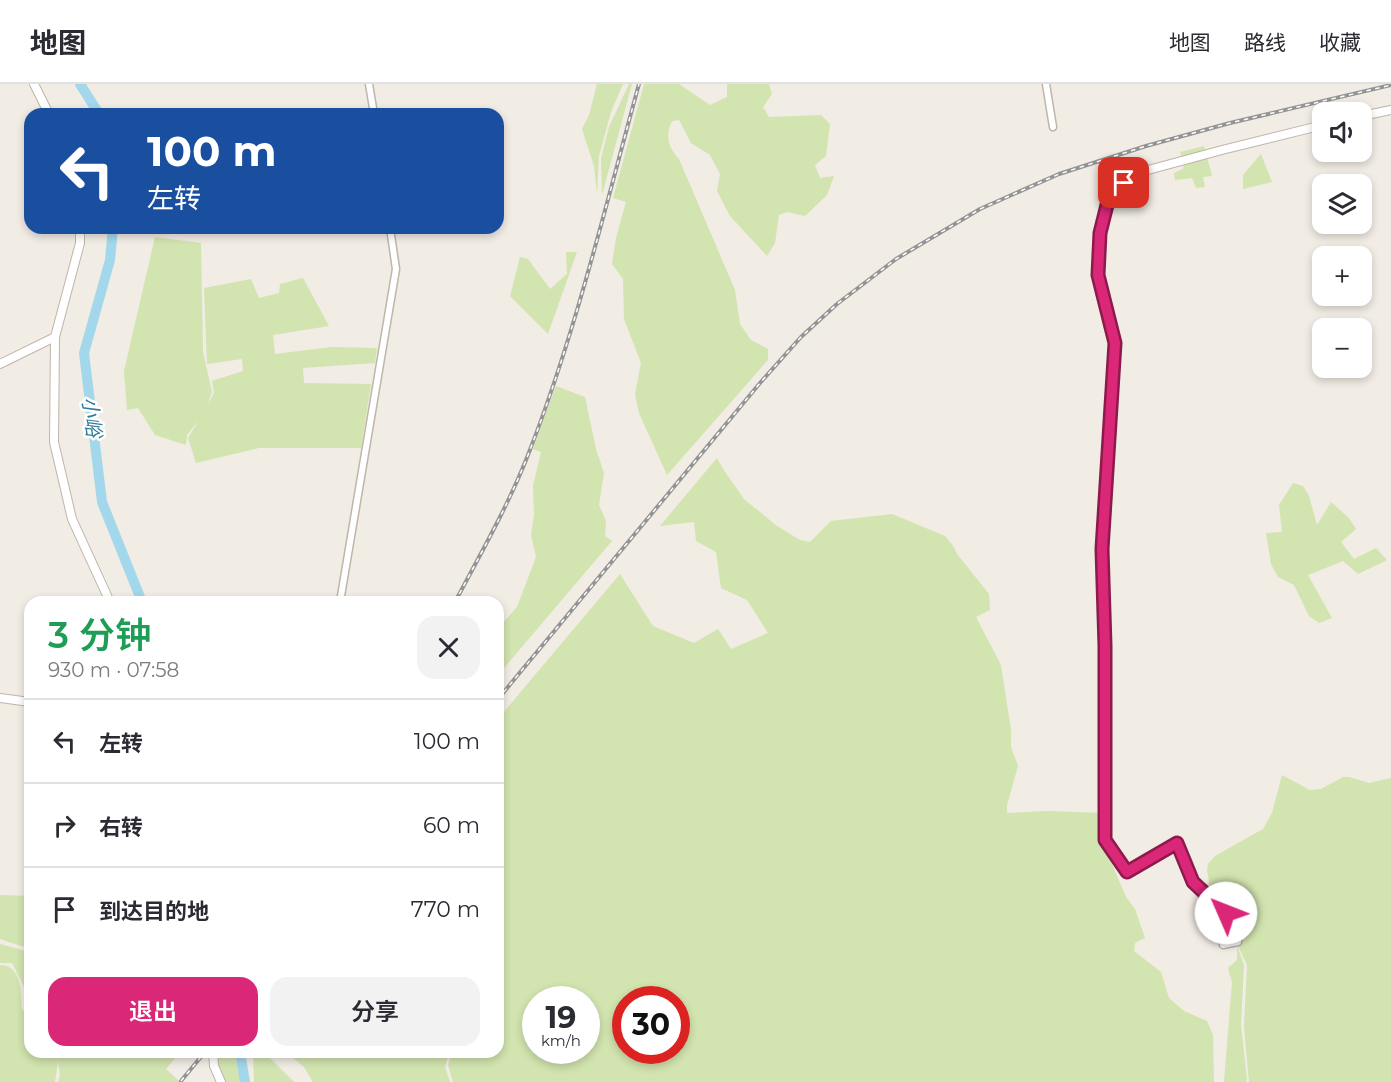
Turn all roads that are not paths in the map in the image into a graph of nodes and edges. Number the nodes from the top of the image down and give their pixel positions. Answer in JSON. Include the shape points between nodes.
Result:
{"nodes":[{"id":1,"x":34,"y":84,"type":"edge"},
{"id":2,"x":369,"y":84,"type":"edge"},
{"id":3,"x":1046,"y":84,"type":"edge"},
{"id":4,"x":46,"y":108,"type":"edge"},
{"id":5,"x":373,"y":108,"type":"edge"},
{"id":6,"x":1391,"y":110,"type":"edge"},
{"id":7,"x":1372,"y":114,"type":"edge"},
{"id":8,"x":1053,"y":127,"type":"dead end"},
{"id":9,"x":1312,"y":128,"type":"edge"},
{"id":10,"x":80,"y":234,"type":"edge"},
{"id":11,"x":391,"y":234,"type":"edge"},
{"id":12,"x":55,"y":337,"type":"junction"},
{"id":13,"x":0,"y":364,"type":"edge"},
{"id":14,"x":107,"y":596,"type":"edge"},
{"id":15,"x":341,"y":596,"type":"edge"},
{"id":16,"x":0,"y":698,"type":"edge"},
{"id":17,"x":24,"y":701,"type":"edge"},
{"id":18,"x":1106,"y":801,"type":"joint"},
{"id":19,"x":1236,"y":894,"type":"dead end"},
{"id":20,"x":213,"y":1058,"type":"edge"},
{"id":21,"x":221,"y":1082,"type":"edge"}],
"edges":[{"from":1,"to":4,"type":"street"},
{"from":2,"to":5,"type":"street"},
{"from":3,"to":8,"type":"street"},
{"from":6,"to":7,"type":"street"},
{"from":9,"to":18,"type":"street","via":[[1137,173],[1110,193],[1100,233],[1098,275],[1115,343],[1102,549]]},
{"from":10,"to":12,"type":"street"},
{"from":11,"to":15,"type":"street","via":[[396,269]]},
{"from":12,"to":13,"type":"street"},
{"from":12,"to":14,"type":"street","via":[[54,442],[72,519]]},
{"from":16,"to":17,"type":"street"},
{"from":18,"to":19,"type":"street","via":[[1105,840],[1127,872],[1177,843],[1193,882],[1226,913],[1223,945],[1238,942]]},
{"from":20,"to":21,"type":"street"}]}
